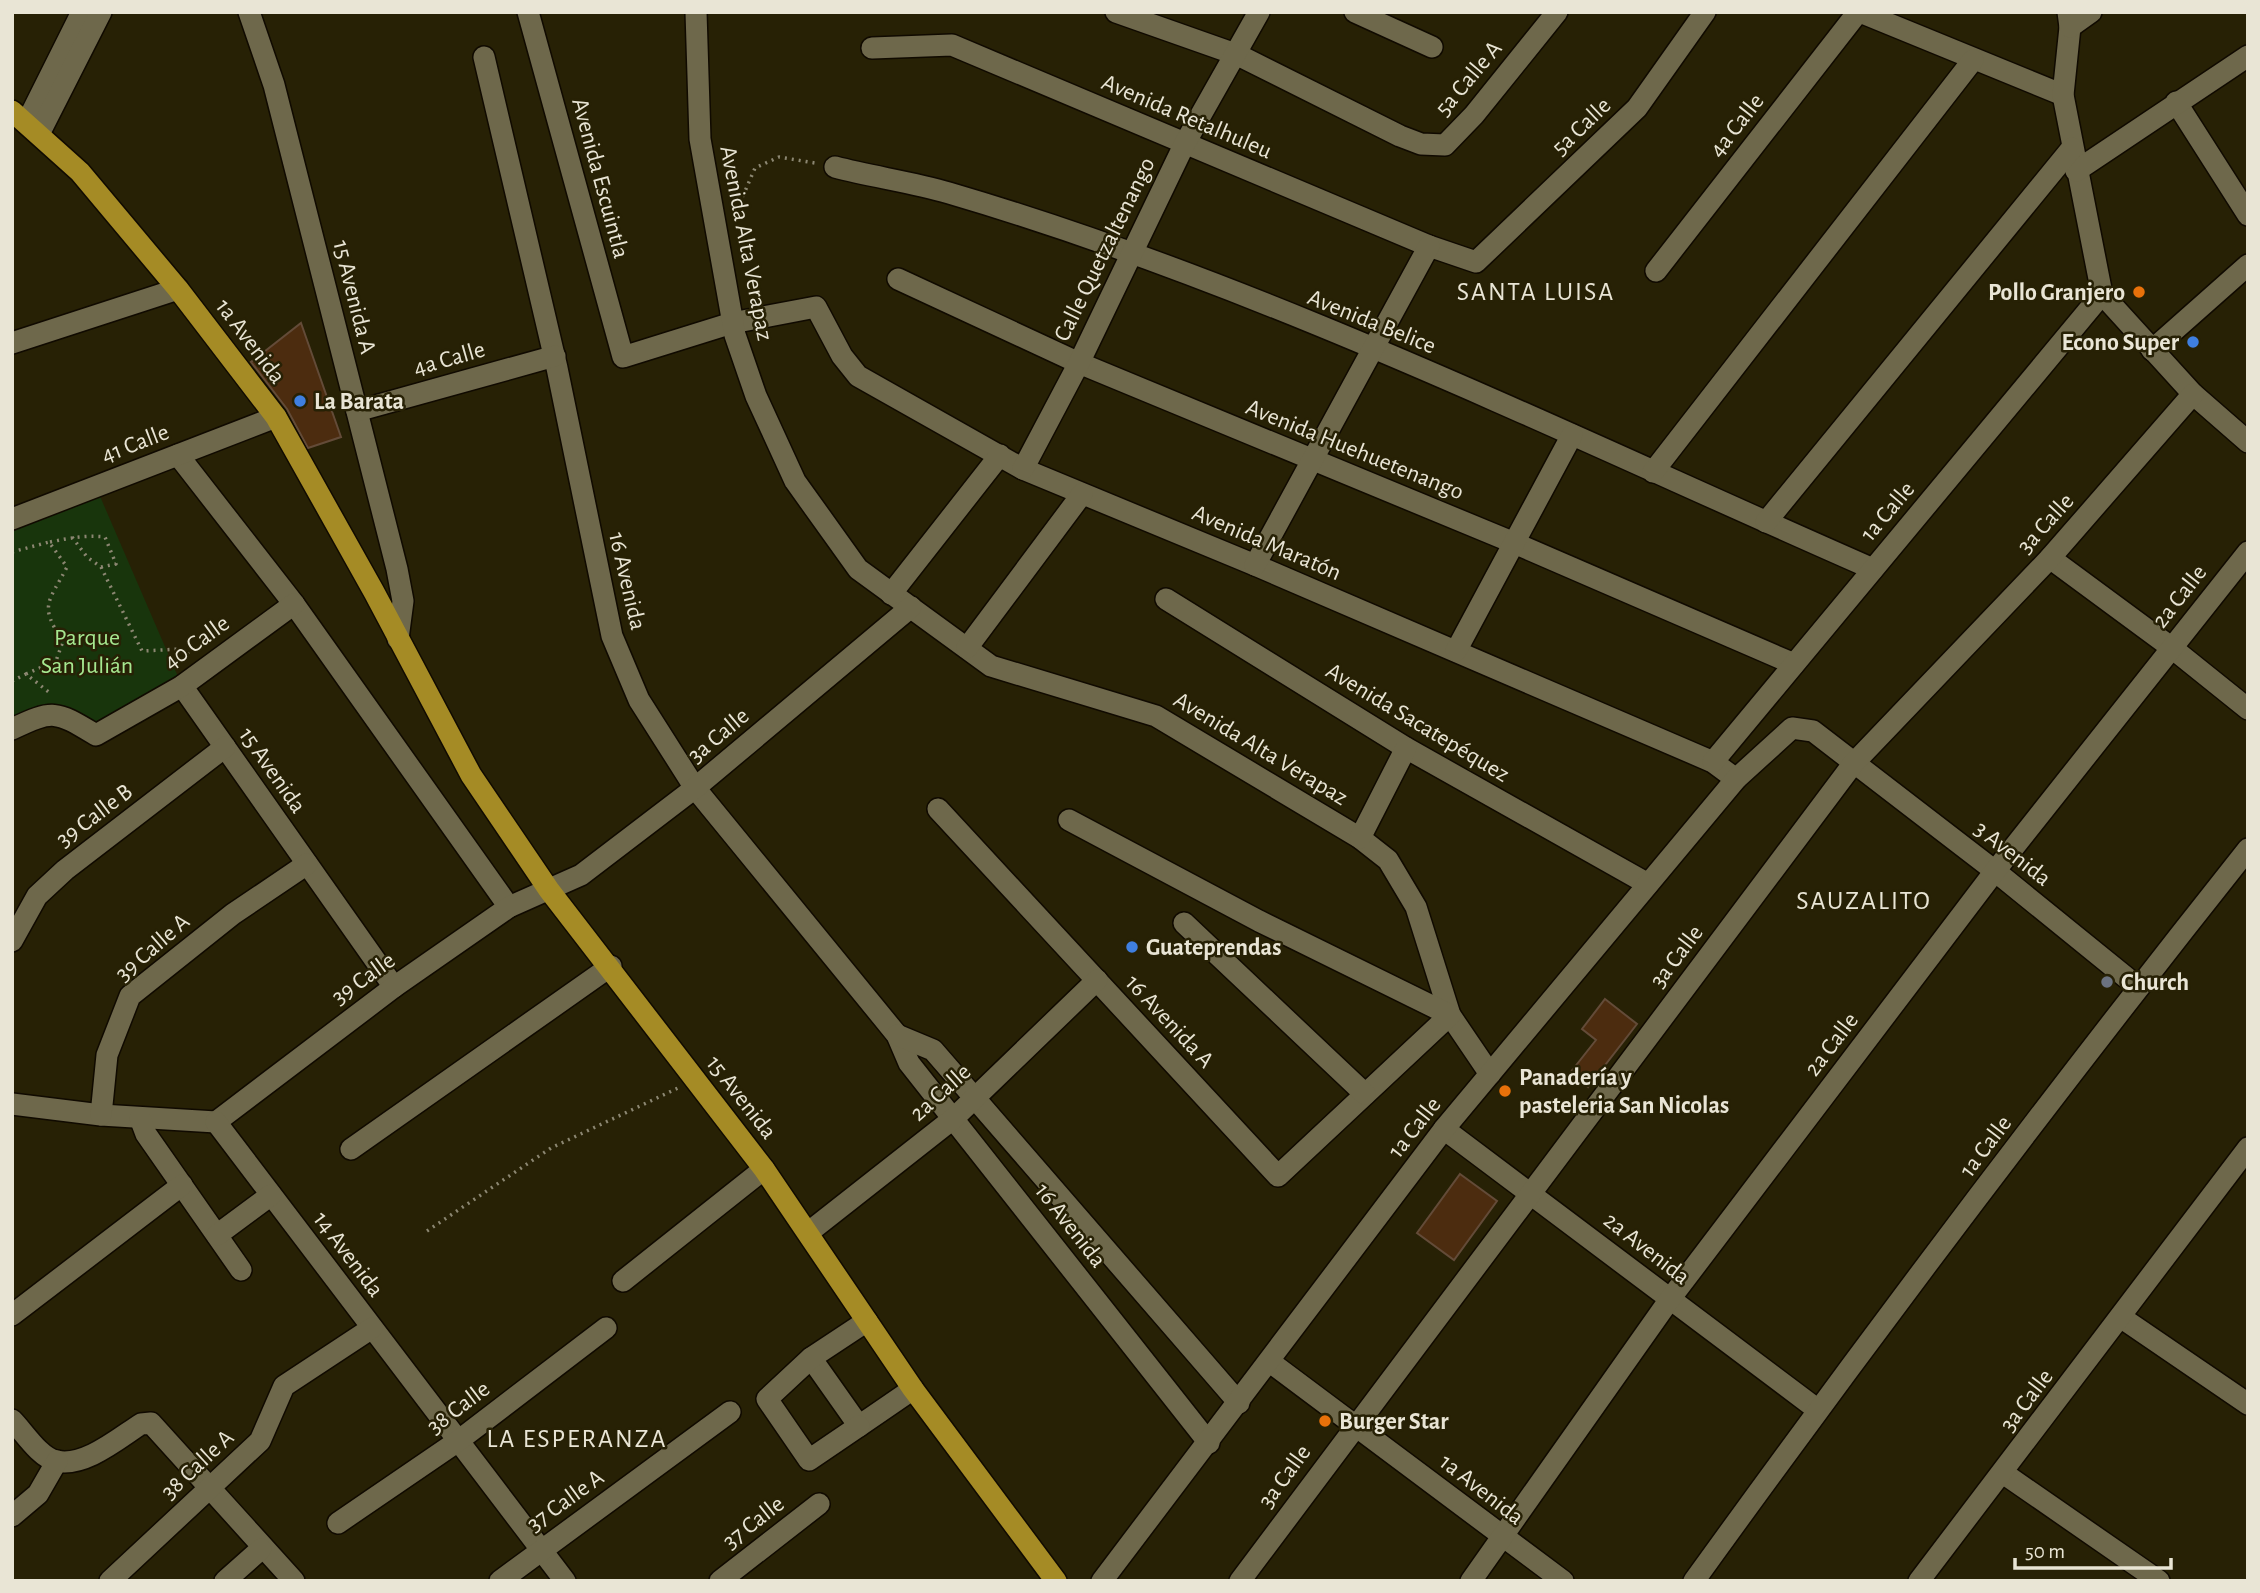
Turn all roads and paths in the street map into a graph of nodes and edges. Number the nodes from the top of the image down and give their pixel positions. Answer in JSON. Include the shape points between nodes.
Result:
{"nodes":[{"id":1,"x":82,"y":12,"type":"edge"},
{"id":2,"x":101,"y":12,"type":"edge"},
{"id":3,"x":249,"y":12,"type":"edge"},
{"id":4,"x":528,"y":12,"type":"edge"},
{"id":5,"x":696,"y":12,"type":"edge"},
{"id":6,"x":788,"y":12,"type":"edge"},
{"id":7,"x":795,"y":12,"type":"edge"},
{"id":8,"x":1116,"y":12,"type":"edge"},
{"id":9,"x":1259,"y":12,"type":"edge"},
{"id":10,"x":1355,"y":12,"type":"edge"},
{"id":11,"x":1557,"y":12,"type":"edge"},
{"id":12,"x":1705,"y":12,"type":"edge"},
{"id":13,"x":1859,"y":12,"type":"edge"},
{"id":14,"x":2091,"y":12,"type":"edge"},
{"id":15,"x":2068,"y":20,"type":"edge"},
{"id":16,"x":1432,"y":47,"type":"dead end"},
{"id":17,"x":873,"y":48,"type":"dead end"},
{"id":18,"x":1238,"y":55,"type":"junction"},
{"id":19,"x":2248,"y":56,"type":"edge"},
{"id":20,"x":484,"y":57,"type":"dead end"},
{"id":21,"x":1973,"y":60,"type":"junction"},
{"id":22,"x":2063,"y":95,"type":"junction"},
{"id":23,"x":2176,"y":102,"type":"junction"},
{"id":24,"x":26,"y":122,"type":"edge"},
{"id":25,"x":1185,"y":144,"type":"junction"},
{"id":26,"x":2073,"y":148,"type":"junction"},
{"id":27,"x":835,"y":167,"type":"joint"},
{"id":28,"x":2076,"y":170,"type":"junction"},
{"id":29,"x":714,"y":212,"type":"junction"},
{"id":30,"x":2248,"y":215,"type":"edge"},
{"id":31,"x":1429,"y":246,"type":"junction"},
{"id":32,"x":1130,"y":252,"type":"junction"},
{"id":33,"x":1476,"y":262,"type":"joint"},
{"id":34,"x":2248,"y":265,"type":"edge"},
{"id":35,"x":1656,"y":271,"type":"dead end"},
{"id":36,"x":898,"y":279,"type":"dead end"},
{"id":37,"x":178,"y":289,"type":"junction"},
{"id":38,"x":2102,"y":294,"type":"junction"},
{"id":39,"x":732,"y":323,"type":"junction"},
{"id":40,"x":12,"y":343,"type":"edge"},
{"id":41,"x":1372,"y":349,"type":"junction"},
{"id":42,"x":2152,"y":350,"type":"junction"},
{"id":43,"x":556,"y":362,"type":"junction"},
{"id":44,"x":1079,"y":363,"type":"junction"},
{"id":45,"x":2193,"y":394,"type":"junction"},
{"id":46,"x":359,"y":416,"type":"junction"},
{"id":47,"x":276,"y":417,"type":"junction"},
{"id":48,"x":2244,"y":432,"type":"edge"},
{"id":49,"x":1572,"y":435,"type":"junction"},
{"id":50,"x":178,"y":455,"type":"junction"},
{"id":51,"x":1000,"y":455,"type":"junction"},
{"id":52,"x":1312,"y":460,"type":"junction"},
{"id":53,"x":1023,"y":469,"type":"junction"},
{"id":54,"x":1653,"y":472,"type":"junction"},
{"id":55,"x":1082,"y":494,"type":"junction"},
{"id":56,"x":12,"y":519,"type":"edge"},
{"id":57,"x":1766,"y":522,"type":"junction"},
{"id":58,"x":72,"y":537,"type":"junction"},
{"id":59,"x":50,"y":542,"type":"junction"},
{"id":60,"x":1512,"y":542,"type":"junction"},
{"id":61,"x":12,"y":552,"type":"edge"},
{"id":62,"x":2248,"y":552,"type":"edge"},
{"id":63,"x":2050,"y":558,"type":"junction"},
{"id":64,"x":1255,"y":565,"type":"junction"},
{"id":65,"x":102,"y":567,"type":"junction"},
{"id":66,"x":1873,"y":569,"type":"junction"},
{"id":67,"x":891,"y":594,"type":"junction"},
{"id":68,"x":1166,"y":599,"type":"dead end"},
{"id":69,"x":294,"y":604,"type":"junction"},
{"id":70,"x":911,"y":607,"type":"junction"},
{"id":71,"x":398,"y":639,"type":"junction"},
{"id":72,"x":967,"y":648,"type":"junction"},
{"id":73,"x":2172,"y":648,"type":"junction"},
{"id":74,"x":1455,"y":651,"type":"junction"},
{"id":75,"x":1794,"y":664,"type":"junction"},
{"id":76,"x":206,"y":668,"type":"junction"},
{"id":77,"x":26,"y":674,"type":"junction"},
{"id":78,"x":12,"y":681,"type":"edge"},
{"id":79,"x":183,"y":686,"type":"junction"},
{"id":80,"x":58,"y":695,"type":"dead end"},
{"id":81,"x":2248,"y":709,"type":"edge"},
{"id":82,"x":1793,"y":728,"type":"joint"},
{"id":83,"x":12,"y":729,"type":"edge"},
{"id":84,"x":225,"y":747,"type":"junction"},
{"id":85,"x":1406,"y":748,"type":"junction"},
{"id":86,"x":1713,"y":762,"type":"junction"},
{"id":87,"x":1853,"y":764,"type":"junction"},
{"id":88,"x":1737,"y":779,"type":"junction"},
{"id":89,"x":695,"y":788,"type":"junction"},
{"id":90,"x":938,"y":809,"type":"dead end"},
{"id":91,"x":1069,"y":820,"type":"dead end"},
{"id":92,"x":1360,"y":838,"type":"junction"},
{"id":93,"x":2248,"y":849,"type":"edge"},
{"id":94,"x":307,"y":863,"type":"junction"},
{"id":95,"x":1995,"y":871,"type":"junction"},
{"id":96,"x":1647,"y":884,"type":"junction"},
{"id":97,"x":550,"y":890,"type":"junction"},
{"id":98,"x":509,"y":906,"type":"junction"},
{"id":99,"x":1184,"y":923,"type":"dead end"},
{"id":100,"x":12,"y":941,"type":"edge"},
{"id":101,"x":611,"y":966,"type":"junction"},
{"id":102,"x":1097,"y":980,"type":"junction"},
{"id":103,"x":394,"y":987,"type":"junction"},
{"id":104,"x":2138,"y":987,"type":"junction"},
{"id":105,"x":1450,"y":1015,"type":"junction"},
{"id":106,"x":897,"y":1035,"type":"junction"},
{"id":107,"x":1490,"y":1074,"type":"junction"},
{"id":108,"x":695,"y":1080,"type":"junction"},
{"id":109,"x":1365,"y":1094,"type":"junction"},
{"id":110,"x":974,"y":1098,"type":"junction"},
{"id":111,"x":12,"y":1104,"type":"edge"},
{"id":112,"x":101,"y":1115,"type":"junction"},
{"id":113,"x":140,"y":1118,"type":"junction"},
{"id":114,"x":954,"y":1118,"type":"junction"},
{"id":115,"x":216,"y":1122,"type":"junction"},
{"id":116,"x":1444,"y":1129,"type":"junction"},
{"id":117,"x":351,"y":1149,"type":"dead end"},
{"id":118,"x":2245,"y":1156,"type":"edge"},
{"id":119,"x":764,"y":1169,"type":"junction"},
{"id":120,"x":181,"y":1185,"type":"junction"},
{"id":121,"x":1532,"y":1193,"type":"junction"},
{"id":122,"x":271,"y":1195,"type":"junction"},
{"id":123,"x":427,"y":1231,"type":"dead end"},
{"id":124,"x":808,"y":1232,"type":"junction"},
{"id":125,"x":217,"y":1235,"type":"junction"},
{"id":126,"x":241,"y":1270,"type":"dead end"},
{"id":127,"x":623,"y":1281,"type":"dead end"},
{"id":128,"x":1670,"y":1299,"type":"junction"},
{"id":129,"x":12,"y":1315,"type":"edge"},
{"id":130,"x":2122,"y":1318,"type":"junction"},
{"id":131,"x":867,"y":1321,"type":"junction"},
{"id":132,"x":372,"y":1328,"type":"junction"},
{"id":133,"x":606,"y":1328,"type":"dead end"},
{"id":134,"x":811,"y":1358,"type":"junction"},
{"id":135,"x":1270,"y":1362,"type":"junction"},
{"id":136,"x":913,"y":1389,"type":"junction"},
{"id":137,"x":1239,"y":1403,"type":"junction"},
{"id":138,"x":2248,"y":1404,"type":"edge"},
{"id":139,"x":1818,"y":1410,"type":"junction"},
{"id":140,"x":730,"y":1412,"type":"dead end"},
{"id":141,"x":12,"y":1420,"type":"edge"},
{"id":142,"x":1356,"y":1423,"type":"junction"},
{"id":143,"x":859,"y":1426,"type":"junction"},
{"id":144,"x":457,"y":1441,"type":"junction"},
{"id":145,"x":1209,"y":1443,"type":"junction"},
{"id":146,"x":57,"y":1461,"type":"junction"},
{"id":147,"x":2003,"y":1473,"type":"junction"},
{"id":148,"x":208,"y":1490,"type":"junction"},
{"id":149,"x":819,"y":1504,"type":"dead end"},
{"id":150,"x":12,"y":1516,"type":"edge"},
{"id":151,"x":338,"y":1523,"type":"dead end"},
{"id":152,"x":1504,"y":1539,"type":"junction"},
{"id":153,"x":261,"y":1549,"type":"junction"},
{"id":154,"x":540,"y":1551,"type":"junction"},
{"id":155,"x":110,"y":1581,"type":"edge"},
{"id":156,"x":225,"y":1581,"type":"edge"},
{"id":157,"x":293,"y":1581,"type":"edge"},
{"id":158,"x":500,"y":1581,"type":"edge"},
{"id":159,"x":565,"y":1581,"type":"edge"},
{"id":160,"x":720,"y":1581,"type":"edge"},
{"id":161,"x":1056,"y":1581,"type":"edge"},
{"id":162,"x":1102,"y":1581,"type":"edge"},
{"id":163,"x":1240,"y":1581,"type":"edge"},
{"id":164,"x":1471,"y":1581,"type":"edge"},
{"id":165,"x":1563,"y":1581,"type":"edge"},
{"id":166,"x":1694,"y":1581,"type":"edge"},
{"id":167,"x":1919,"y":1581,"type":"edge"},
{"id":168,"x":2160,"y":1581,"type":"edge"}],
"edges":[{"from":1,"to":24,"type":"street"},
{"from":2,"to":24,"type":"street"},
{"from":3,"to":46,"type":"street","name":"15 Avenida A","via":[[274,85]]},
{"from":4,"to":39,"type":"street","name":"Avenida Escuintla","via":[[623,357]]},
{"from":5,"to":29,"type":"street","name":"Avenida Alta Verapaz","via":[[700,139]]},
{"from":6,"to":7,"type":"path"},
{"from":8,"to":18,"type":"street"},
{"from":9,"to":18,"type":"street","name":"Calle Quetzaltenango"},
{"from":10,"to":16,"type":"street"},
{"from":11,"to":18,"type":"street","name":"5a Calle A","via":[[1445,145],[1421,145],[1400,136]]},
{"from":12,"to":33,"type":"street","name":"5a Calle","via":[[1637,108]]},
{"from":13,"to":21,"type":"street"},
{"from":13,"to":35,"type":"street","name":"4a Calle"},
{"from":14,"to":15,"type":"street"},
{"from":15,"to":22,"type":"street"},
{"from":17,"to":25,"type":"street","name":"Avenida Retalhuleu","via":[[952,45]]},
{"from":18,"to":25,"type":"street","name":"Calle Quetzaltenango"},
{"from":19,"to":23,"type":"street"},
{"from":20,"to":43,"type":"street","name":"16 Avenida"},
{"from":21,"to":22,"type":"street"},
{"from":21,"to":54,"type":"street"},
{"from":22,"to":26,"type":"street"},
{"from":23,"to":28,"type":"street"},
{"from":23,"to":30,"type":"street"},
{"from":24,"to":37,"type":"main road","name":"1a Avenida","via":[[80,172]]},
{"from":25,"to":31,"type":"street","name":"Avenida Retalhuleu"},
{"from":25,"to":32,"type":"street","name":"Calle Quetzaltenango"},
{"from":26,"to":28,"type":"street"},
{"from":26,"to":57,"type":"street"},
{"from":27,"to":29,"type":"path","via":[[779,157],[755,168],[743,196],[728,209]]},
{"from":27,"to":32,"type":"street","name":"Avenida Belice","via":[[949,193]]},
{"from":28,"to":38,"type":"street"},
{"from":29,"to":39,"type":"street","name":"Avenida Alta Verapaz"},
{"from":31,"to":33,"type":"street","name":"Avenida Retalhuleu"},
{"from":31,"to":41,"type":"street"},
{"from":32,"to":41,"type":"street","name":"Avenida Belice"},
{"from":32,"to":44,"type":"street","name":"Calle Quetzaltenango"},
{"from":34,"to":42,"type":"street"},
{"from":36,"to":44,"type":"street","name":"Avenida Huehuetenango"},
{"from":37,"to":40,"type":"street"},
{"from":37,"to":47,"type":"main road","name":"1a Avenida"},
{"from":38,"to":42,"type":"street"},
{"from":38,"to":66,"type":"street","name":"1a Calle"},
{"from":39,"to":51,"type":"street","name":"Avenida Maratón","via":[[816,307],[858,376]]},
{"from":39,"to":67,"type":"street","name":"Avenida Alta Verapaz","via":[[756,396],[795,481],[858,569]]},
{"from":41,"to":49,"type":"street","name":"Avenida Belice"},
{"from":41,"to":52,"type":"street"},
{"from":42,"to":45,"type":"street"},
{"from":43,"to":46,"type":"street","name":"4a Calle"},
{"from":43,"to":89,"type":"street","name":"16 Avenida","via":[[612,636],[639,700]]},
{"from":44,"to":52,"type":"street","name":"Avenida Huehuetenango"},
{"from":44,"to":53,"type":"street","name":"Calle Quetzaltenango"},
{"from":45,"to":48,"type":"street"},
{"from":45,"to":63,"type":"street","name":"3a Calle"},
{"from":46,"to":71,"type":"street","name":"15 Avenida A","via":[[403,601]]},
{"from":47,"to":50,"type":"street","name":"41 Calle"},
{"from":47,"to":71,"type":"main road","name":"1a Avenida"},
{"from":49,"to":54,"type":"street","name":"Avenida Belice"},
{"from":49,"to":60,"type":"street"},
{"from":50,"to":56,"type":"street","name":"41 Calle"},
{"from":50,"to":69,"type":"street"},
{"from":51,"to":53,"type":"street","name":"Avenida Maratón"},
{"from":51,"to":67,"type":"street"},
{"from":52,"to":60,"type":"street","name":"Avenida Huehuetenango"},
{"from":52,"to":64,"type":"street"},
{"from":53,"to":55,"type":"street","name":"Avenida Maratón"},
{"from":54,"to":57,"type":"street","name":"Avenida Belice"},
{"from":55,"to":64,"type":"street","name":"Avenida Maratón"},
{"from":55,"to":72,"type":"street"},
{"from":57,"to":66,"type":"street","name":"Avenida Belice"},
{"from":58,"to":59,"type":"path"},
{"from":58,"to":65,"type":"path","via":[[87,557]]},
{"from":58,"to":65,"type":"path","via":[[105,537],[116,564]]},
{"from":59,"to":61,"type":"path"},
{"from":59,"to":77,"type":"path","via":[[67,567],[47,606],[48,620],[63,641],[56,661]]},
{"from":60,"to":74,"type":"street"},
{"from":60,"to":75,"type":"street","name":"Avenida Huehuetenango"},
{"from":62,"to":73,"type":"street","name":"2a Calle"},
{"from":63,"to":73,"type":"street"},
{"from":63,"to":87,"type":"street","name":"3a Calle"},
{"from":64,"to":74,"type":"street","name":"Avenida Maratón"},
{"from":65,"to":76,"type":"path","via":[[142,650],[181,649]]},
{"from":66,"to":75,"type":"street","name":"1a Calle"},
{"from":67,"to":70,"type":"street","name":"Avenida Alta Verapaz"},
{"from":68,"to":85,"type":"street","name":"Avenida Sacatepéquez"},
{"from":69,"to":76,"type":"street","name":"40 Calle"},
{"from":69,"to":98,"type":"street"},
{"from":70,"to":72,"type":"street","name":"Avenida Alta Verapaz"},
{"from":70,"to":89,"type":"street","name":"3a Calle"},
{"from":71,"to":97,"type":"main road","name":"15 Avenida","via":[[471,775]]},
{"from":72,"to":92,"type":"street","name":"Avenida Alta Verapaz","via":[[991,666],[1156,716]]},
{"from":73,"to":81,"type":"street"},
{"from":73,"to":95,"type":"street","name":"2a Calle"},
{"from":74,"to":86,"type":"street","name":"Avenida Maratón"},
{"from":75,"to":86,"type":"street","name":"1a Calle"},
{"from":76,"to":79,"type":"street","name":"40 Calle"},
{"from":77,"to":78,"type":"path"},
{"from":77,"to":80,"type":"path","via":[[46,692]]},
{"from":79,"to":83,"type":"street","name":"40 Calle","via":[[96,735],[68,718],[46,713]]},
{"from":79,"to":84,"type":"street","name":"15 Avenida"},
{"from":82,"to":87,"type":"street","name":"3 Avenida","via":[[1813,731]]},
{"from":82,"to":88,"type":"street","name":"1a Calle"},
{"from":84,"to":94,"type":"street","name":"15 Avenida"},
{"from":84,"to":100,"type":"street","name":"39 Calle B","via":[[65,870],[37,896]]},
{"from":85,"to":92,"type":"street"},
{"from":85,"to":96,"type":"street","name":"Avenida Sacatepéquez"},
{"from":86,"to":88,"type":"street","name":"Avenida Maratón"},
{"from":87,"to":95,"type":"street","name":"3 Avenida"},
{"from":87,"to":121,"type":"street","name":"3a Calle"},
{"from":88,"to":96,"type":"street","name":"1a Calle"},
{"from":89,"to":97,"type":"street","name":"3a Calle","via":[[580,875]]},
{"from":89,"to":106,"type":"street","name":"16 Avenida"},
{"from":90,"to":102,"type":"street","name":"16 Avenida A"},
{"from":91,"to":105,"type":"street"},
{"from":92,"to":105,"type":"street","name":"Avenida Alta Verapaz","via":[[1388,860],[1416,907]]},
{"from":93,"to":104,"type":"street","name":"1a Calle"},
{"from":94,"to":103,"type":"street","name":"15 Avenida"},
{"from":94,"to":112,"type":"street","name":"39 Calle A","via":[[233,914],[130,996],[107,1055]]},
{"from":95,"to":104,"type":"street","name":"3 Avenida"},
{"from":95,"to":128,"type":"street","name":"2a Calle"},
{"from":96,"to":107,"type":"street","name":"1a Calle"},
{"from":97,"to":98,"type":"street","name":"39 Calle"},
{"from":97,"to":101,"type":"main road","name":"15 Avenida"},
{"from":98,"to":103,"type":"street","name":"39 Calle"},
{"from":99,"to":109,"type":"street"},
{"from":101,"to":108,"type":"main road","name":"15 Avenida"},
{"from":101,"to":117,"type":"street"},
{"from":102,"to":109,"type":"street","name":"16 Avenida A","via":[[1278,1176]]},
{"from":102,"to":110,"type":"street","name":"2a Calle"},
{"from":103,"to":115,"type":"street","name":"39 Calle"},
{"from":104,"to":139,"type":"street","name":"1a Calle"},
{"from":105,"to":107,"type":"street","name":"Avenida Alta Verapaz"},
{"from":105,"to":109,"type":"street"},
{"from":106,"to":110,"type":"street","name":"16 Avenida","via":[[933,1050]]},
{"from":106,"to":114,"type":"street","name":"16 Avenida","via":[[909,1063]]},
{"from":107,"to":116,"type":"street","name":"1a Calle"},
{"from":108,"to":119,"type":"main road","name":"15 Avenida"},
{"from":108,"to":123,"type":"path","via":[[551,1148]]},
{"from":110,"to":114,"type":"street","name":"2a Calle"},
{"from":110,"to":137,"type":"street","name":"16 Avenida"},
{"from":111,"to":112,"type":"street"},
{"from":112,"to":113,"type":"street"},
{"from":113,"to":115,"type":"street"},
{"from":113,"to":120,"type":"street"},
{"from":114,"to":124,"type":"street","name":"2a Calle"},
{"from":114,"to":145,"type":"street","name":"16 Avenida"},
{"from":115,"to":122,"type":"street","name":"14 Avenida"},
{"from":116,"to":121,"type":"street","name":"2a Avenida"},
{"from":116,"to":135,"type":"street","name":"1a Calle"},
{"from":118,"to":130,"type":"street","name":"3a Calle"},
{"from":119,"to":124,"type":"main road","name":"15 Avenida"},
{"from":119,"to":127,"type":"street"},
{"from":120,"to":125,"type":"street"},
{"from":120,"to":129,"type":"street"},
{"from":121,"to":128,"type":"street","name":"2a Avenida"},
{"from":121,"to":142,"type":"street","name":"3a Calle"},
{"from":122,"to":125,"type":"street"},
{"from":122,"to":132,"type":"street","name":"14 Avenida"},
{"from":124,"to":131,"type":"main road","name":"15 Avenida"},
{"from":125,"to":126,"type":"street"},
{"from":128,"to":139,"type":"street","name":"2a Avenida"},
{"from":128,"to":152,"type":"street","name":"2a Calle"},
{"from":130,"to":138,"type":"street"},
{"from":130,"to":147,"type":"street","name":"3a Calle"},
{"from":131,"to":134,"type":"street"},
{"from":131,"to":136,"type":"main road","name":"15 Avenida"},
{"from":132,"to":144,"type":"street","name":"14 Avenida"},
{"from":132,"to":148,"type":"street","name":"38 Calle A","via":[[284,1386],[260,1441]]},
{"from":133,"to":144,"type":"street","name":"38 Calle"},
{"from":134,"to":143,"type":"street"},
{"from":134,"to":143,"type":"street","via":[[767,1399],[809,1460]]},
{"from":135,"to":137,"type":"street","name":"1a Calle"},
{"from":135,"to":142,"type":"street","name":"1a Avenida"},
{"from":136,"to":143,"type":"street"},
{"from":136,"to":161,"type":"main road","name":"15 Avenida"},
{"from":137,"to":145,"type":"street","name":"1a Calle"},
{"from":139,"to":166,"type":"street","name":"1a Calle"},
{"from":140,"to":154,"type":"street","name":"37 Calle A"},
{"from":141,"to":146,"type":"street","via":[[41,1452]]},
{"from":142,"to":152,"type":"street","name":"1a Avenida"},
{"from":142,"to":163,"type":"street","name":"3a Calle"},
{"from":144,"to":151,"type":"street","name":"38 Calle"},
{"from":144,"to":154,"type":"street","name":"14 Avenida"},
{"from":145,"to":162,"type":"street","name":"1a Calle"},
{"from":146,"to":148,"type":"street","via":[[82,1459],[150,1423]]},
{"from":146,"to":150,"type":"street","via":[[38,1493]]},
{"from":147,"to":167,"type":"street","name":"3a Calle"},
{"from":147,"to":168,"type":"street"},
{"from":148,"to":153,"type":"street"},
{"from":148,"to":155,"type":"street","name":"38 Calle A"},
{"from":149,"to":160,"type":"street","name":"37 Calle"},
{"from":152,"to":164,"type":"street","name":"2a Calle"},
{"from":152,"to":165,"type":"street","name":"1a Avenida"},
{"from":153,"to":156,"type":"street"},
{"from":153,"to":157,"type":"street"},
{"from":154,"to":158,"type":"street","name":"37 Calle A"},
{"from":154,"to":159,"type":"street","name":"14 Avenida"}]}
